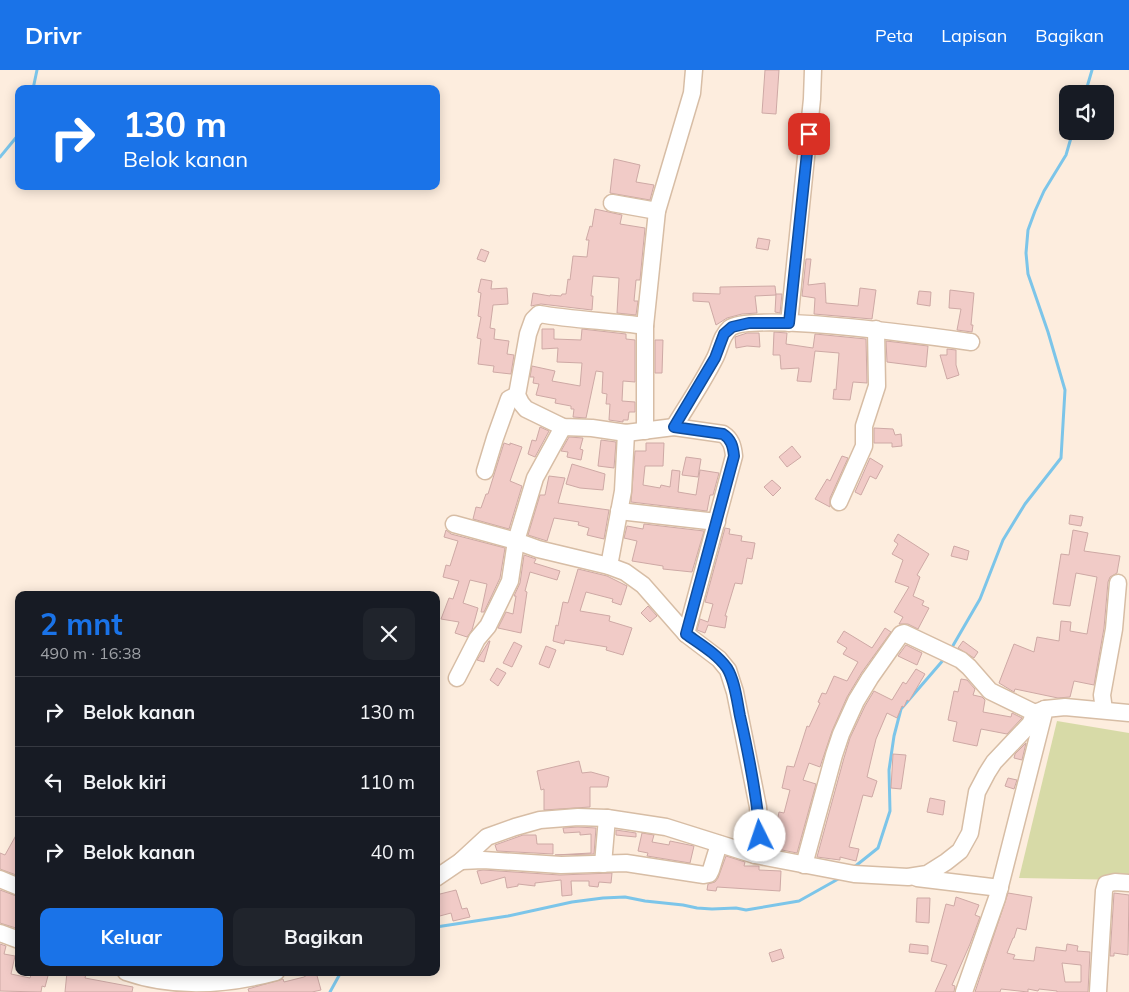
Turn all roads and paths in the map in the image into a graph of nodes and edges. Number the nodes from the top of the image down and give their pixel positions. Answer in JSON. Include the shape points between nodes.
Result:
{"nodes":[{"id":1,"x":694,"y":70,"type":"edge"},
{"id":2,"x":813,"y":70,"type":"edge"},
{"id":3,"x":612,"y":203,"type":"dead end"},
{"id":4,"x":657,"y":211,"type":"junction"},
{"id":5,"x":789,"y":323,"type":"junction"},
{"id":6,"x":646,"y":326,"type":"junction"},
{"id":7,"x":876,"y":329,"type":"junction"},
{"id":8,"x":971,"y":342,"type":"dead end"},
{"id":9,"x":517,"y":395,"type":"junction"},
{"id":10,"x":563,"y":427,"type":"junction"},
{"id":11,"x":674,"y":427,"type":"junction"},
{"id":12,"x":645,"y":431,"type":"junction"},
{"id":13,"x":626,"y":432,"type":"junction"},
{"id":14,"x":485,"y":470,"type":"dead end"},
{"id":15,"x":838,"y":502,"type":"dead end"},
{"id":16,"x":620,"y":511,"type":"junction"},
{"id":17,"x":717,"y":522,"type":"junction"},
{"id":18,"x":454,"y":524,"type":"dead end"},
{"id":19,"x":516,"y":541,"type":"junction"},
{"id":20,"x":609,"y":566,"type":"junction"},
{"id":21,"x":1118,"y":584,"type":"dead end"},
{"id":22,"x":686,"y":634,"type":"junction"},
{"id":23,"x":456,"y":678,"type":"dead end"},
{"id":24,"x":1104,"y":710,"type":"junction"},
{"id":25,"x":1040,"y":711,"type":"junction"},
{"id":26,"x":1129,"y":713,"type":"edge"},
{"id":27,"x":606,"y":818,"type":"junction"},
{"id":28,"x":719,"y":844,"type":"junction"},
{"id":29,"x":755,"y":855,"type":"junction"},
{"id":30,"x":460,"y":861,"type":"junction"},
{"id":31,"x":603,"y":864,"type":"junction"},
{"id":32,"x":804,"y":865,"type":"junction"},
{"id":33,"x":440,"y":875,"type":"edge"},
{"id":34,"x":908,"y":877,"type":"junction"},
{"id":35,"x":0,"y":879,"type":"edge"},
{"id":36,"x":1129,"y":883,"type":"edge"},
{"id":37,"x":15,"y":885,"type":"edge"},
{"id":38,"x":1000,"y":888,"type":"junction"},
{"id":39,"x":0,"y":933,"type":"edge"},
{"id":40,"x":15,"y":939,"type":"edge"},
{"id":41,"x":141,"y":976,"type":"edge"},
{"id":42,"x":262,"y":976,"type":"edge"},
{"id":43,"x":964,"y":992,"type":"edge"},
{"id":44,"x":1098,"y":992,"type":"edge"}],
"edges":[{"from":1,"to":4,"type":"street","via":[[692,93]]},
{"from":2,"to":5,"type":"street"},
{"from":3,"to":4,"type":"street"},
{"from":4,"to":6,"type":"street"},
{"from":5,"to":7,"type":"street"},
{"from":5,"to":11,"type":"street","via":[[749,323],[732,327],[724,334],[715,358]]},
{"from":6,"to":9,"type":"street","via":[[539,314],[528,334]]},
{"from":6,"to":12,"type":"street"},
{"from":7,"to":8,"type":"street"},
{"from":7,"to":15,"type":"street","via":[[877,386],[864,426],[864,446]]},
{"from":9,"to":10,"type":"street","via":[[526,409]]},
{"from":9,"to":14,"type":"street","via":[[509,399],[503,411]]},
{"from":10,"to":13,"type":"street"},
{"from":10,"to":19,"type":"street","via":[[535,478]]},
{"from":11,"to":12,"type":"street"},
{"from":11,"to":17,"type":"street","via":[[723,434],[731,442],[734,456]]},
{"from":12,"to":13,"type":"street"},
{"from":13,"to":16,"type":"street"},
{"from":16,"to":17,"type":"street"},
{"from":16,"to":20,"type":"street"},
{"from":17,"to":22,"type":"street"},
{"from":18,"to":19,"type":"street"},
{"from":19,"to":20,"type":"street"},
{"from":19,"to":23,"type":"street","via":[[510,581],[488,626],[477,639]]},
{"from":20,"to":22,"type":"street","via":[[625,572],[643,585]]},
{"from":21,"to":24,"type":"street","via":[[1102,695]]},
{"from":22,"to":29,"type":"street","via":[[719,659],[728,670],[735,692],[758,807],[760,836]]},
{"from":24,"to":25,"type":"street","via":[[1065,706]]},
{"from":24,"to":26,"type":"street"},
{"from":25,"to":32,"type":"street","via":[[990,691],[961,660],[901,634],[856,701],[841,734]]},
{"from":25,"to":34,"type":"street","via":[[987,773],[977,792],[970,833],[960,851],[927,874]]},
{"from":25,"to":38,"type":"street"},
{"from":27,"to":28,"type":"street","via":[[666,827]]},
{"from":27,"to":30,"type":"street","via":[[578,816],[514,827],[487,837]]},
{"from":27,"to":31,"type":"street"},
{"from":28,"to":29,"type":"street"},
{"from":28,"to":31,"type":"street","via":[[712,870],[704,875],[626,863]]},
{"from":29,"to":32,"type":"street"},
{"from":30,"to":31,"type":"street","via":[[561,866]]},
{"from":30,"to":33,"type":"street"},
{"from":32,"to":34,"type":"street","via":[[854,874]]},
{"from":34,"to":38,"type":"street"},
{"from":35,"to":37,"type":"street"},
{"from":36,"to":44,"type":"street","via":[[1106,884]]},
{"from":38,"to":43,"type":"street"},
{"from":39,"to":40,"type":"street"},
{"from":41,"to":42,"type":"street","via":[[167,983],[205,984]]}]}
